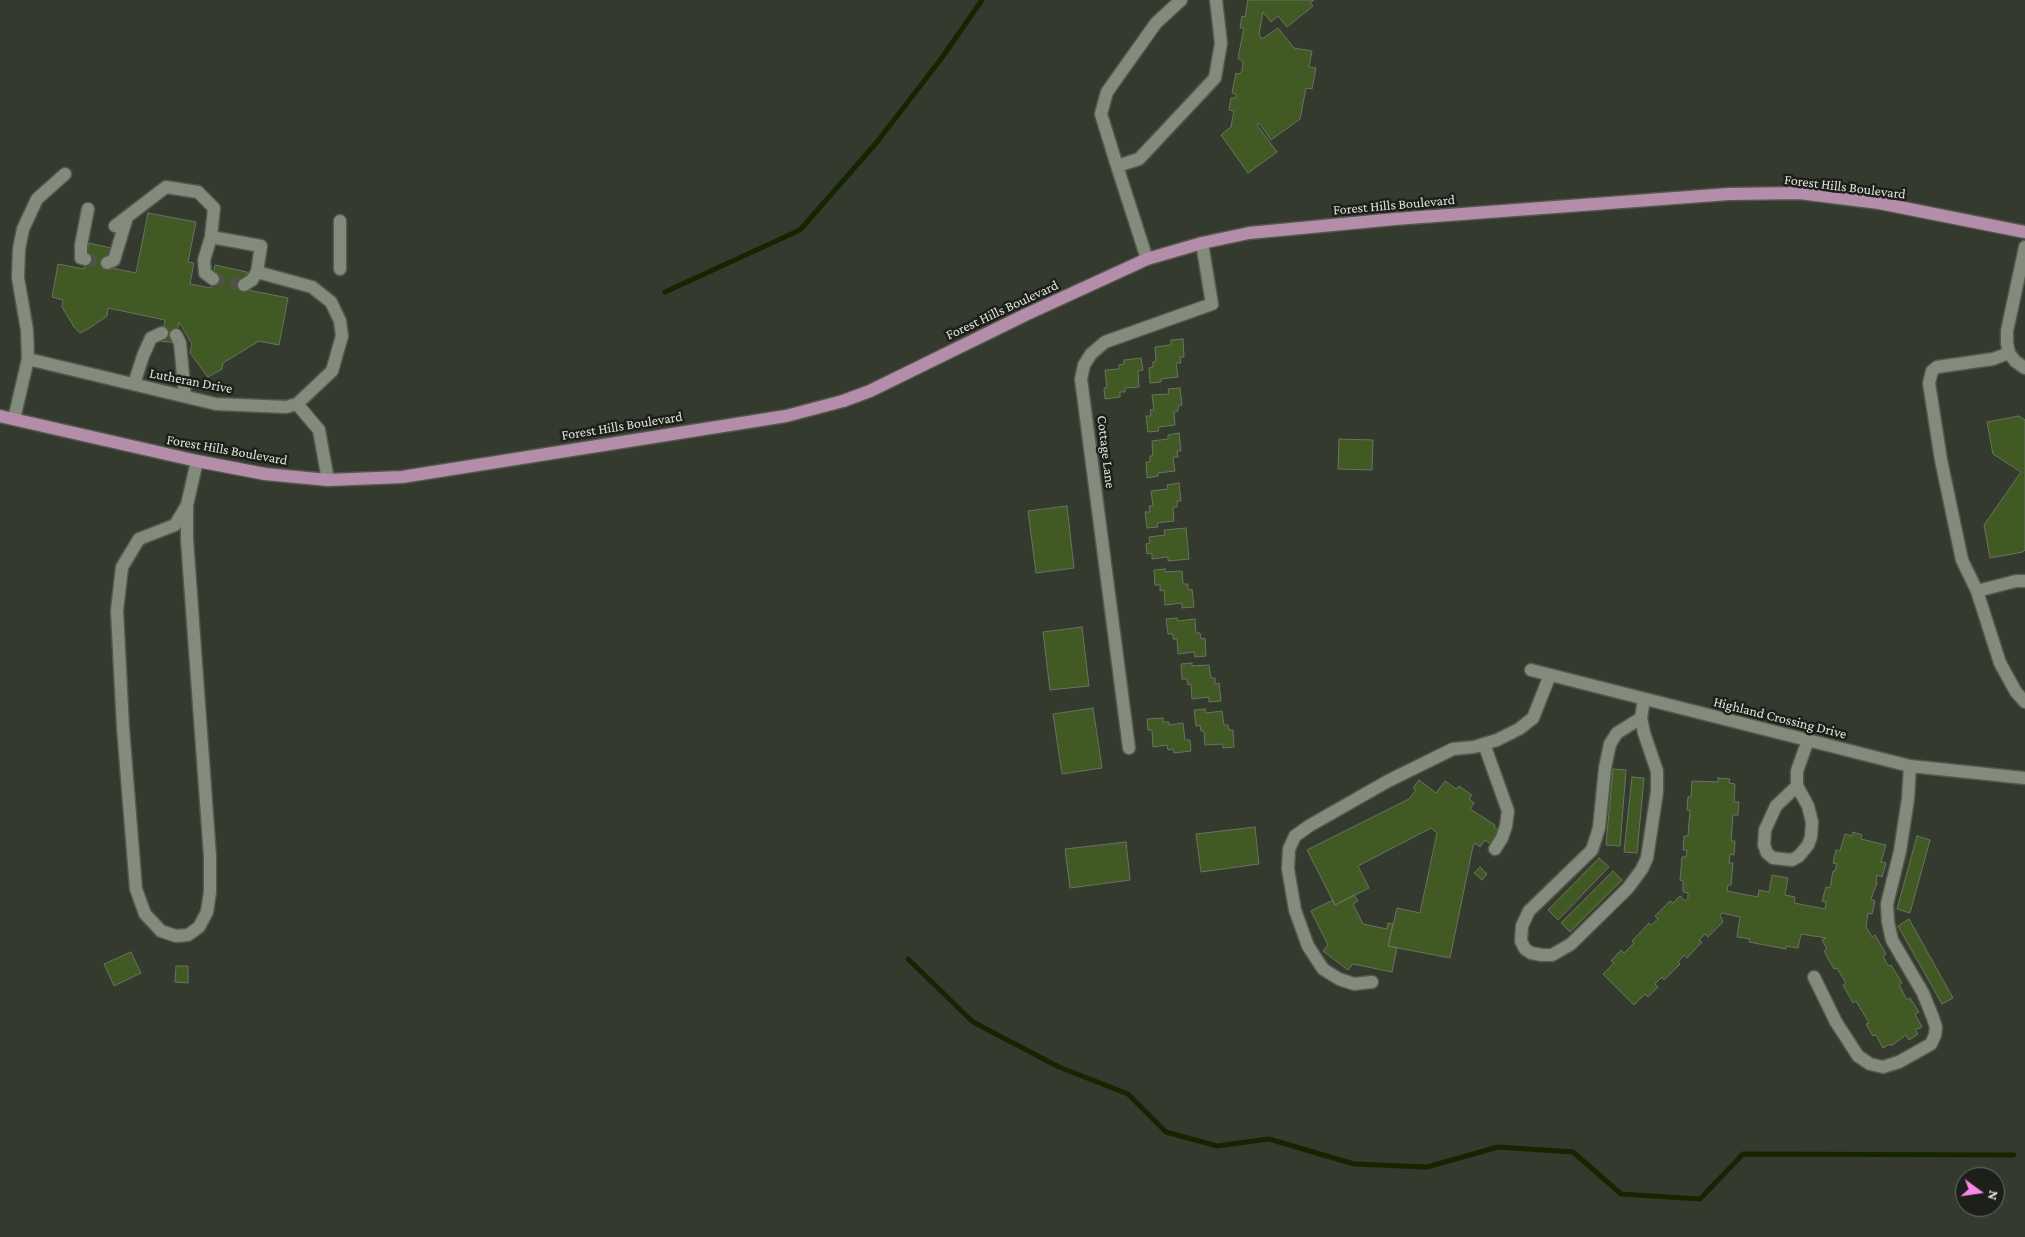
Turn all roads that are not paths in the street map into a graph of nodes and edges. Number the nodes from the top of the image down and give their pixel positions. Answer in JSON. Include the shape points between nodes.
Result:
{"nodes":[{"id":1,"x":1181,"y":0,"type":"edge"},
{"id":2,"x":1216,"y":0,"type":"edge"},
{"id":3,"x":1117,"y":166,"type":"junction"},
{"id":4,"x":65,"y":174,"type":"dead end"},
{"id":5,"x":224,"y":198,"type":"dead end"},
{"id":6,"x":88,"y":208,"type":"dead end"},
{"id":7,"x":214,"y":208,"type":"junction"},
{"id":8,"x":127,"y":216,"type":"junction"},
{"id":9,"x":340,"y":221,"type":"dead end"},
{"id":10,"x":115,"y":226,"type":"dead end"},
{"id":11,"x":2025,"y":232,"type":"edge"},
{"id":12,"x":211,"y":237,"type":"junction"},
{"id":13,"x":1202,"y":243,"type":"junction"},
{"id":14,"x":2025,"y":247,"type":"edge"},
{"id":15,"x":86,"y":259,"type":"dead end"},
{"id":16,"x":1147,"y":259,"type":"junction"},
{"id":17,"x":108,"y":263,"type":"dead end"},
{"id":18,"x":340,"y":269,"type":"dead end"},
{"id":19,"x":257,"y":272,"type":"junction"},
{"id":20,"x":213,"y":279,"type":"dead end"},
{"id":21,"x":244,"y":285,"type":"dead end"},
{"id":22,"x":162,"y":333,"type":"dead end"},
{"id":23,"x":176,"y":336,"type":"dead end"},
{"id":24,"x":2009,"y":353,"type":"junction"},
{"id":25,"x":28,"y":359,"type":"junction"},
{"id":26,"x":2025,"y":368,"type":"edge"},
{"id":27,"x":134,"y":384,"type":"junction"},
{"id":28,"x":185,"y":396,"type":"junction"},
{"id":29,"x":297,"y":404,"type":"junction"},
{"id":30,"x":0,"y":416,"type":"edge"},
{"id":31,"x":14,"y":420,"type":"junction"},
{"id":32,"x":197,"y":461,"type":"junction"},
{"id":33,"x":328,"y":480,"type":"junction"},
{"id":34,"x":187,"y":504,"type":"junction"},
{"id":35,"x":2025,"y":581,"type":"edge"},
{"id":36,"x":1977,"y":591,"type":"junction"},
{"id":37,"x":1530,"y":670,"type":"dead end"},
{"id":38,"x":1550,"y":675,"type":"junction"},
{"id":39,"x":1644,"y":699,"type":"junction"},
{"id":40,"x":2025,"y":702,"type":"edge"},
{"id":41,"x":1641,"y":718,"type":"junction"},
{"id":42,"x":1808,"y":740,"type":"junction"},
{"id":43,"x":1484,"y":744,"type":"junction"},
{"id":44,"x":1129,"y":748,"type":"dead end"},
{"id":45,"x":1910,"y":766,"type":"junction"},
{"id":46,"x":2025,"y":778,"type":"edge"},
{"id":47,"x":1797,"y":786,"type":"junction"},
{"id":48,"x":1495,"y":848,"type":"dead end"},
{"id":49,"x":1814,"y":977,"type":"dead end"},
{"id":50,"x":1372,"y":982,"type":"dead end"}],
"edges":[{"from":1,"to":3,"type":"street","via":[[1156,23],[1107,92],[1101,114]]},
{"from":2,"to":3,"type":"street","via":[[1221,43],[1215,78],[1140,159]]},
{"from":3,"to":16,"type":"street"},
{"from":4,"to":25,"type":"street","via":[[36,199],[18,249],[18,278],[27,330]]},
{"from":5,"to":7,"type":"street"},
{"from":6,"to":15,"type":"street","via":[[81,245],[81,258]]},
{"from":7,"to":8,"type":"street","via":[[198,192],[166,187]]},
{"from":7,"to":12,"type":"street"},
{"from":8,"to":10,"type":"street"},
{"from":8,"to":17,"type":"street","via":[[114,260]]},
{"from":9,"to":18,"type":"street"},
{"from":11,"to":13,"type":"main road","name":"Forest Hills Boulevard","via":[[1880,203],[1790,193],[1729,194],[1395,219],[1249,233]]},
{"from":12,"to":19,"type":"street","via":[[261,246]]},
{"from":12,"to":20,"type":"street","via":[[204,260],[205,272]]},
{"from":13,"to":16,"type":"main road","name":"Forest Hills Boulevard"},
{"from":13,"to":44,"type":"street","name":"Cottage Lane","via":[[1212,304],[1105,342],[1084,365],[1082,379]]},
{"from":14,"to":24,"type":"street","via":[[2007,331]]},
{"from":16,"to":33,"type":"main road","name":"Forest Hills Boulevard","via":[[843,401],[786,416],[402,477]]},
{"from":19,"to":21,"type":"street"},
{"from":19,"to":29,"type":"street","via":[[312,286],[331,302],[340,321],[342,336],[332,371]]},
{"from":22,"to":27,"type":"street","via":[[151,338]]},
{"from":23,"to":28,"type":"street","via":[[180,343]]},
{"from":24,"to":26,"type":"street"},
{"from":24,"to":36,"type":"street","via":[[1993,359],[1937,367],[1932,371],[1929,383],[1962,560]]},
{"from":25,"to":27,"type":"street","name":"Lutheran Drive"},
{"from":25,"to":31,"type":"street"},
{"from":27,"to":28,"type":"street","name":"Lutheran Drive"},
{"from":28,"to":29,"type":"street","name":"Lutheran Drive","via":[[216,404],[244,406],[286,407]]},
{"from":29,"to":33,"type":"street","via":[[319,430]]},
{"from":30,"to":31,"type":"main road","name":"Forest Hills Boulevard"},
{"from":31,"to":32,"type":"main road","name":"Forest Hills Boulevard"},
{"from":32,"to":33,"type":"main road","name":"Forest Hills Boulevard","via":[[264,474]]},
{"from":32,"to":34,"type":"street"},
{"from":34,"to":34,"type":"street","via":[[175,525],[139,539],[122,567],[117,610],[136,890],[145,914],[160,931],[176,936],[188,935],[200,927],[207,912],[210,892]]},
{"from":35,"to":36,"type":"street"},
{"from":36,"to":40,"type":"street","via":[[2000,663]]},
{"from":37,"to":38,"type":"street","name":"Highland Crossing Drive"},
{"from":38,"to":39,"type":"street","name":"Highland Crossing Drive"},
{"from":38,"to":43,"type":"street","via":[[1534,718],[1519,729]]},
{"from":39,"to":41,"type":"street"},
{"from":39,"to":42,"type":"street","name":"Highland Crossing Drive"},
{"from":41,"to":41,"type":"street","via":[[1657,771],[1647,858],[1642,869],[1628,888],[1571,944],[1552,955],[1531,952],[1521,941],[1522,926],[1529,912],[1592,850],[1599,828],[1610,744],[1617,733]]},
{"from":42,"to":45,"type":"street","name":"Highland Crossing Drive"},
{"from":42,"to":47,"type":"street","via":[[1797,771]]},
{"from":43,"to":48,"type":"street","via":[[1508,811],[1502,838]]},
{"from":43,"to":50,"type":"street","via":[[1453,750],[1396,777],[1295,836],[1289,849],[1288,869],[1294,910],[1308,946],[1323,969],[1339,979],[1354,984]]},
{"from":45,"to":46,"type":"street","name":"Highland Crossing Drive"},
{"from":45,"to":49,"type":"street","via":[[1900,851],[1887,904],[1888,922],[1892,940],[1933,1018],[1936,1027],[1931,1044],[1899,1062],[1883,1067],[1870,1064],[1858,1056],[1836,1022]]},
{"from":47,"to":47,"type":"street","via":[[1808,806],[1811,837],[1799,856],[1792,860],[1773,858],[1764,845],[1765,830],[1776,806]]}]}
